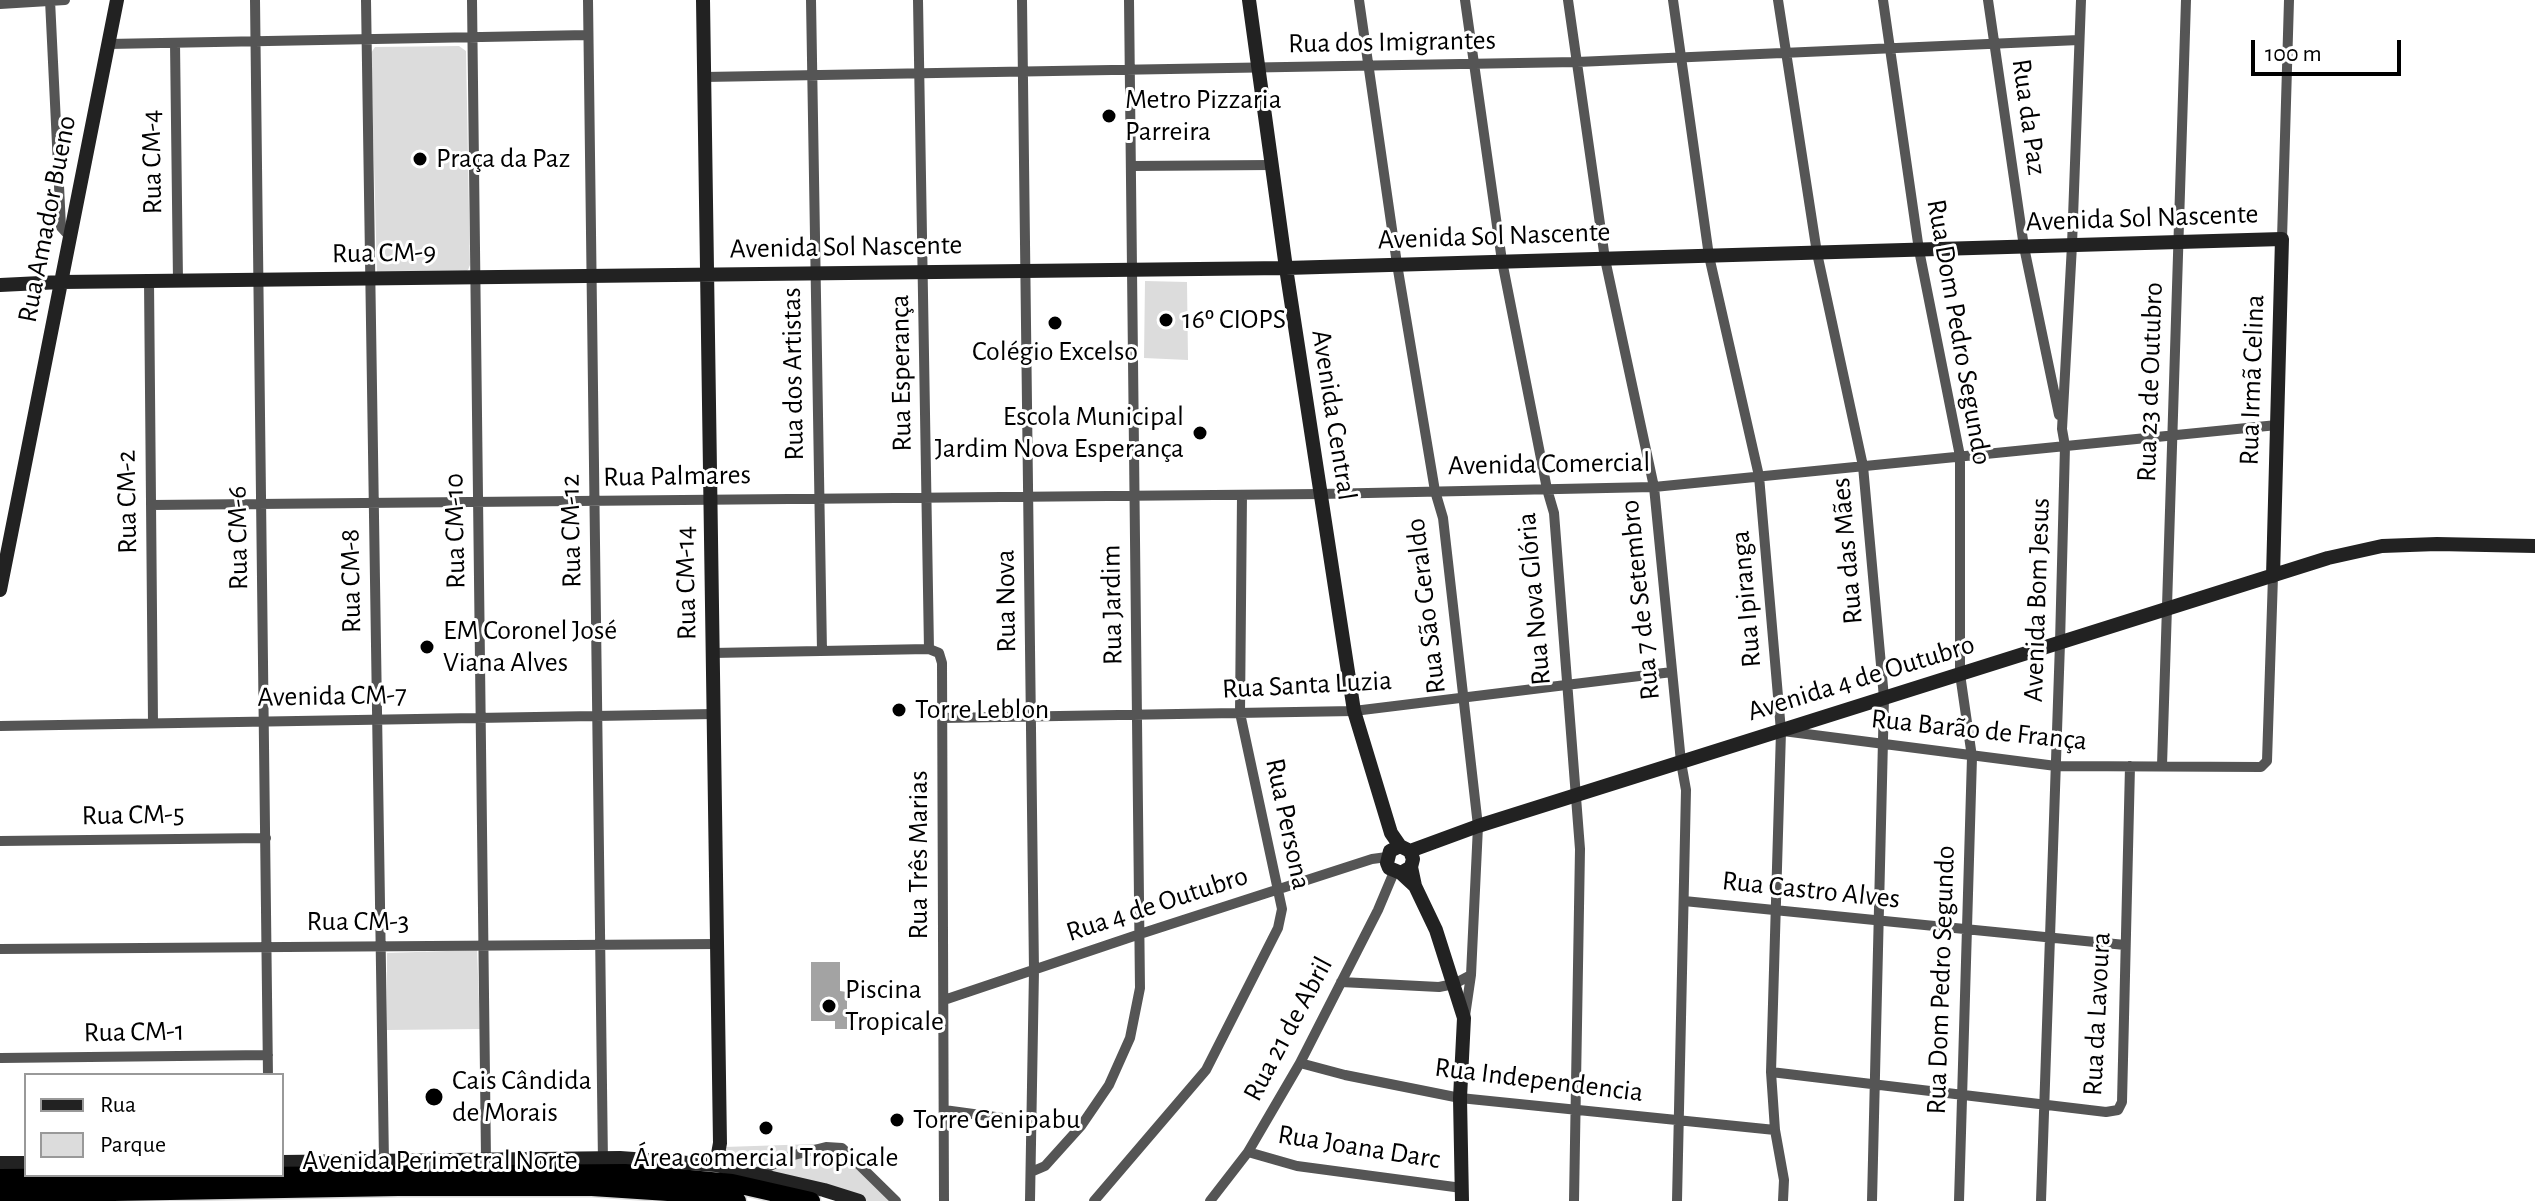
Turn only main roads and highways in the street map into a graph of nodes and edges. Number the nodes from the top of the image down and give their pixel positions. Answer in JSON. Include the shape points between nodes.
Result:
{"nodes":[{"id":1,"x":101,"y":1177,"type":"edge"},
{"id":2,"x":0,"y":1178,"type":"edge"},
{"id":3,"x":603,"y":1179,"type":"edge"},
{"id":4,"x":0,"y":1194,"type":"edge"},
{"id":5,"x":123,"y":1197,"type":"edge"},
{"id":6,"x":737,"y":1201,"type":"edge"},
{"id":7,"x":811,"y":1201,"type":"edge"}],
"edges":[{"from":1,"to":2,"type":"highway","name":"Avenida Perimetral Norte"},
{"from":1,"to":3,"type":"highway","name":"Avenida Perimetral Norte"},
{"from":3,"to":5,"type":"highway","name":"Avenida Perimetral Norte"},
{"from":3,"to":6,"type":"highway","name":"Avenida Perimetral Norte"},
{"from":3,"to":7,"type":"highway","name":"Avenida Perimetral Norte","via":[[732,1183]]},
{"from":4,"to":5,"type":"highway","name":"Avenida Perimetral Norte"}]}
